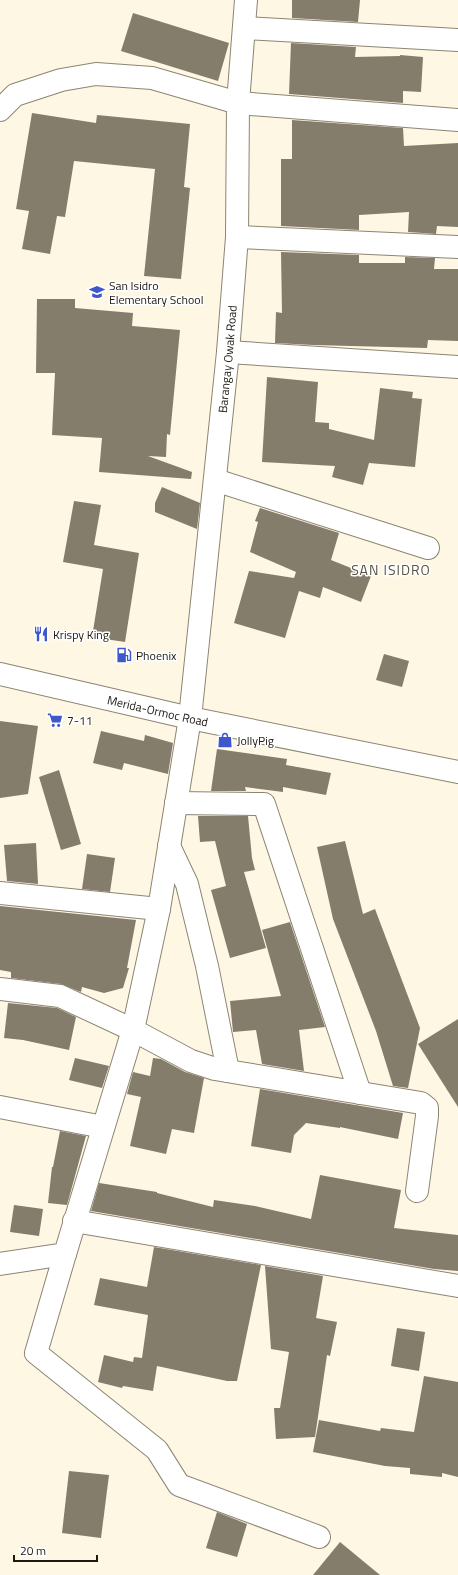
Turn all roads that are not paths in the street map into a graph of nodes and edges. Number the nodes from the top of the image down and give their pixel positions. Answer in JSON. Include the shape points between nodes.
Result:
{"nodes":[{"id":1,"x":246,"y":0,"type":"edge"},
{"id":2,"x":244,"y":28,"type":"junction"},
{"id":3,"x":458,"y":40,"type":"edge"},
{"id":4,"x":238,"y":103,"type":"junction"},
{"id":5,"x":0,"y":110,"type":"edge"},
{"id":6,"x":458,"y":120,"type":"edge"},
{"id":7,"x":237,"y":237,"type":"junction"},
{"id":8,"x":458,"y":247,"type":"edge"},
{"id":9,"x":228,"y":352,"type":"junction"},
{"id":10,"x":458,"y":367,"type":"edge"},
{"id":11,"x":215,"y":480,"type":"junction"},
{"id":12,"x":428,"y":548,"type":"dead end"},
{"id":13,"x":0,"y":674,"type":"edge"},
{"id":14,"x":190,"y":718,"type":"junction"},
{"id":15,"x":458,"y":772,"type":"edge"},
{"id":16,"x":176,"y":803,"type":"junction"},
{"id":17,"x":169,"y":846,"type":"junction"},
{"id":18,"x":0,"y":893,"type":"edge"},
{"id":19,"x":159,"y":909,"type":"junction"},
{"id":20,"x":0,"y":989,"type":"edge"},
{"id":21,"x":133,"y":1030,"type":"junction"},
{"id":22,"x":228,"y":1071,"type":"junction"},
{"id":23,"x":360,"y":1093,"type":"junction"},
{"id":24,"x":0,"y":1107,"type":"edge"},
{"id":25,"x":103,"y":1127,"type":"junction"},
{"id":26,"x":417,"y":1191,"type":"dead end"},
{"id":27,"x":74,"y":1221,"type":"junction"},
{"id":28,"x":65,"y":1254,"type":"junction"},
{"id":29,"x":0,"y":1264,"type":"edge"},
{"id":30,"x":458,"y":1286,"type":"edge"},
{"id":31,"x":319,"y":1537,"type":"dead end"}],
"edges":[{"from":1,"to":2,"type":"main road","name":"Barangay Owak Road"},
{"from":2,"to":3,"type":"main road"},
{"from":2,"to":4,"type":"main road","name":"Barangay Owak Road"},
{"from":4,"to":5,"type":"main road","via":[[152,78],[96,74],[61,80],[15,95]]},
{"from":4,"to":6,"type":"main road"},
{"from":4,"to":7,"type":"main road","name":"Barangay Owak Road"},
{"from":7,"to":8,"type":"main road"},
{"from":7,"to":9,"type":"main road","name":"Barangay Owak Road"},
{"from":9,"to":10,"type":"main road"},
{"from":9,"to":11,"type":"main road","name":"Barangay Owak Road"},
{"from":11,"to":12,"type":"main road"},
{"from":11,"to":14,"type":"main road","name":"Barangay Owak Road"},
{"from":13,"to":14,"type":"main road","name":"Merida-Ormoc Road"},
{"from":14,"to":15,"type":"main road","name":"Merida-Ormoc Road"},
{"from":14,"to":16,"type":"main road","name":"Barangay Owak Road"},
{"from":16,"to":17,"type":"main road","name":"Barangay Owak Road"},
{"from":16,"to":23,"type":"main road","via":[[264,804]]},
{"from":17,"to":19,"type":"main road","name":"Barangay Owak Road"},
{"from":17,"to":22,"type":"main road","via":[[188,884]]},
{"from":18,"to":19,"type":"main road"},
{"from":19,"to":21,"type":"main road","name":"Barangay Owak Road"},
{"from":20,"to":21,"type":"main road","via":[[60,996]]},
{"from":21,"to":22,"type":"main road","via":[[191,1061]]},
{"from":21,"to":25,"type":"main road","name":"Barangay Owak Road"},
{"from":22,"to":23,"type":"main road"},
{"from":23,"to":26,"type":"main road","via":[[421,1103],[427,1108]]},
{"from":24,"to":25,"type":"main road"},
{"from":25,"to":27,"type":"main road","name":"Barangay Owak Road"},
{"from":27,"to":28,"type":"main road","name":"Barangay Owak Road"},
{"from":27,"to":30,"type":"main road"},
{"from":28,"to":29,"type":"main road"},
{"from":28,"to":31,"type":"main road","name":"Barangay Owak Road","via":[[36,1352],[157,1450],[179,1485]]}]}
